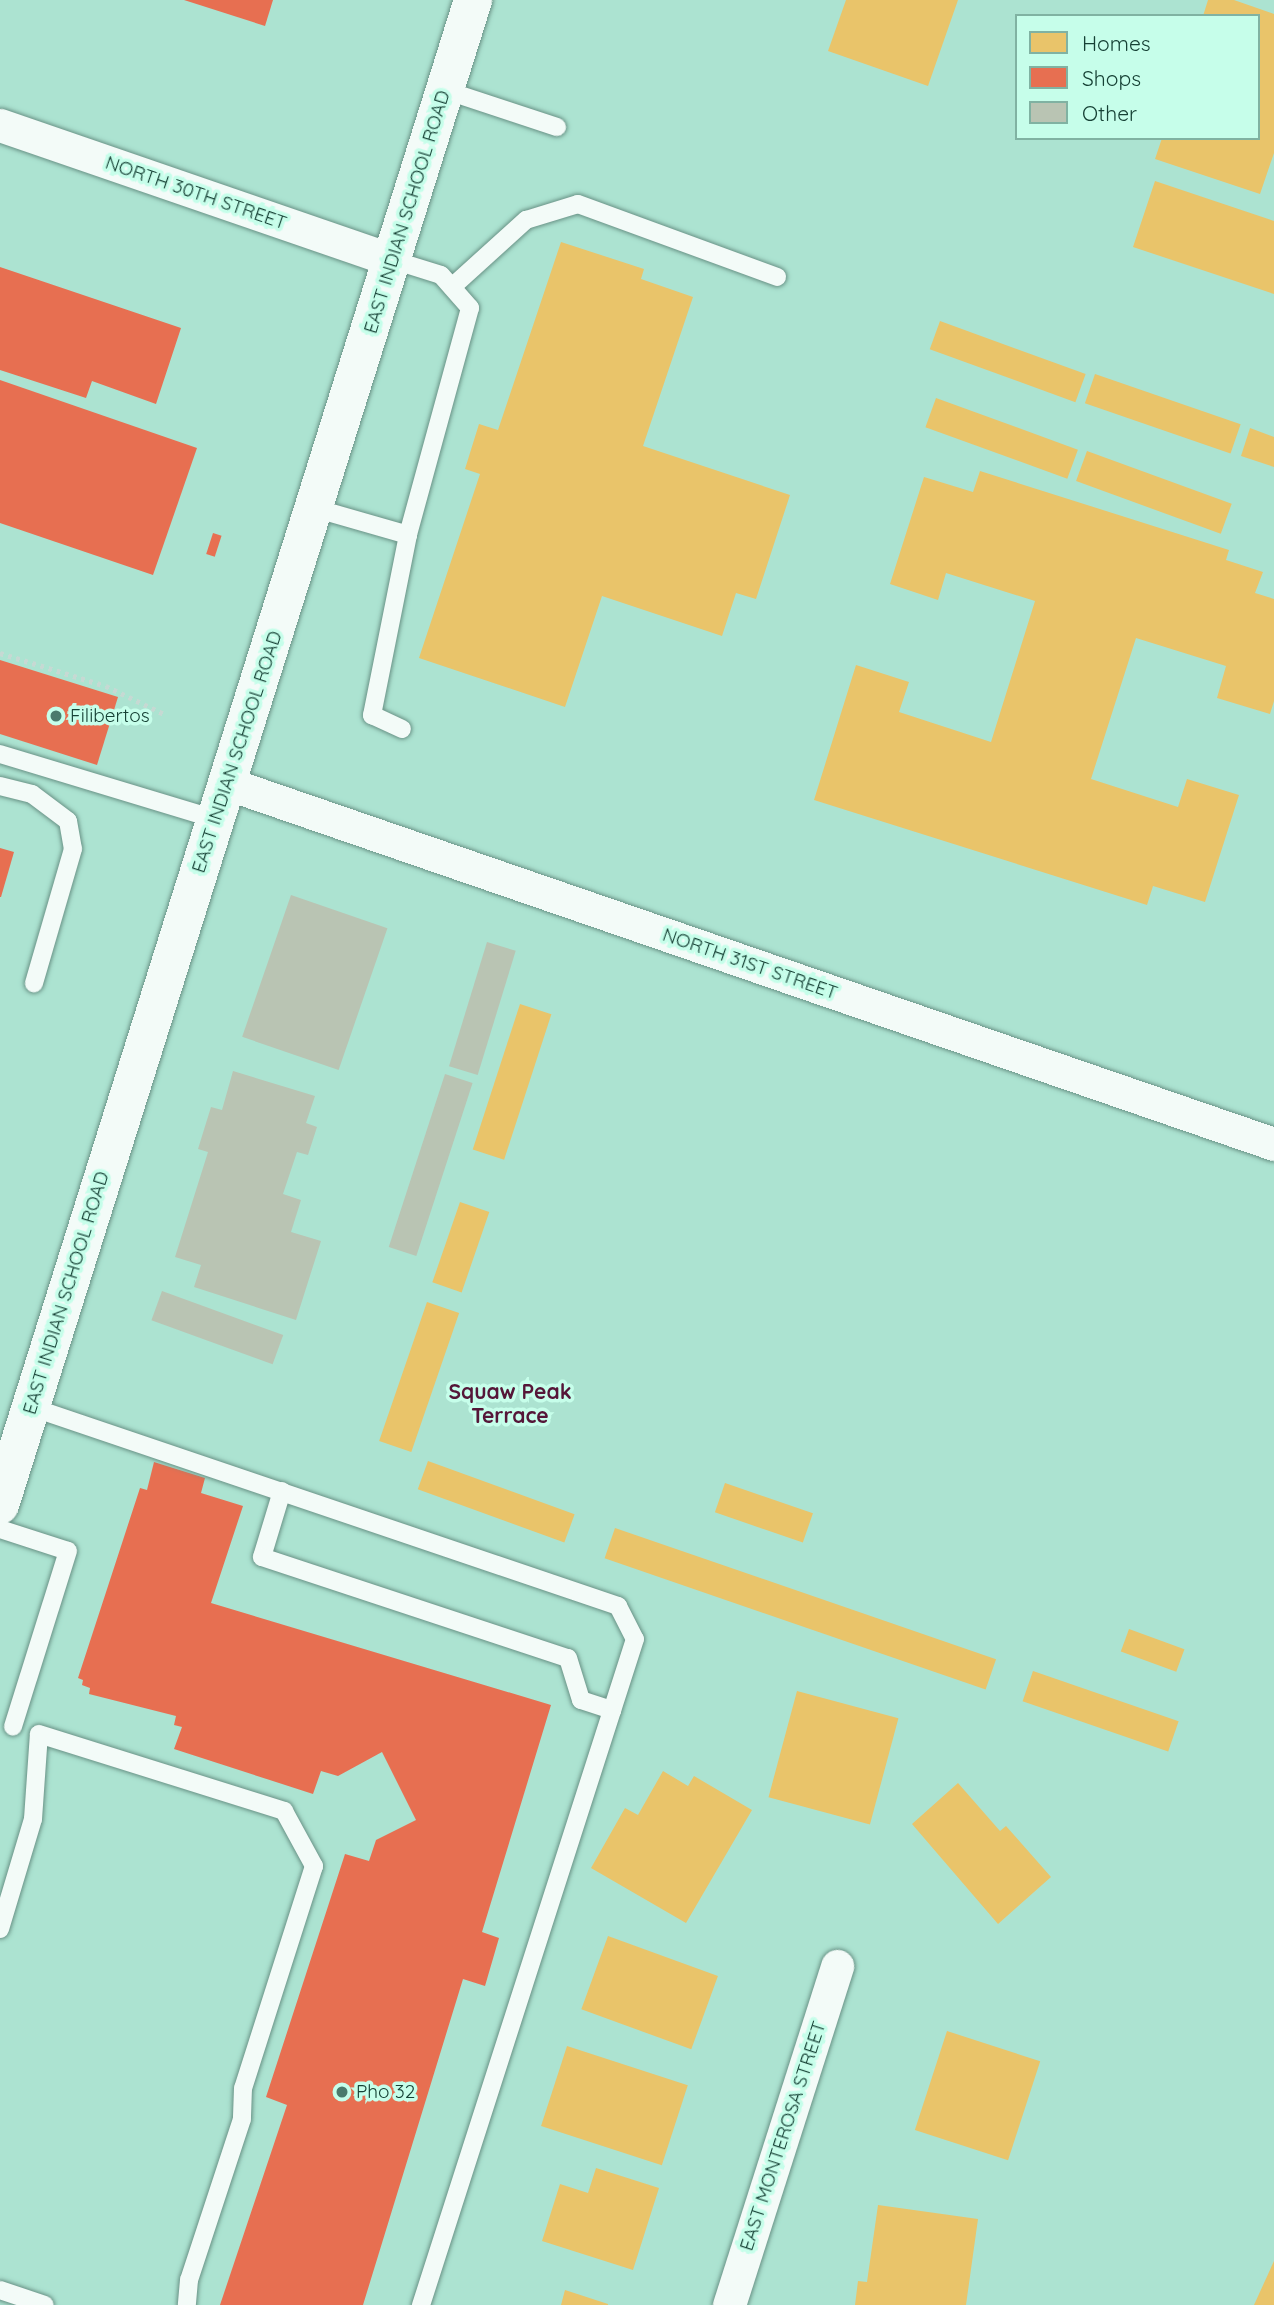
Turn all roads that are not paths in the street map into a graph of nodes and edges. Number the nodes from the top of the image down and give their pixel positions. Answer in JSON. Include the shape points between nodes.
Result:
{"nodes":[{"id":1,"x":473,"y":0,"type":"edge"},
{"id":2,"x":445,"y":90,"type":"junction"},
{"id":3,"x":0,"y":125,"type":"edge"},
{"id":4,"x":557,"y":127,"type":"dead end"},
{"id":5,"x":393,"y":260,"type":"junction"},
{"id":6,"x":777,"y":277,"type":"dead end"},
{"id":7,"x":452,"y":287,"type":"junction"},
{"id":8,"x":314,"y":508,"type":"junction"},
{"id":9,"x":408,"y":535,"type":"junction"},
{"id":10,"x":402,"y":729,"type":"dead end"},
{"id":11,"x":0,"y":754,"type":"edge"},
{"id":12,"x":226,"y":783,"type":"junction"},
{"id":13,"x":0,"y":786,"type":"edge"},
{"id":14,"x":215,"y":819,"type":"junction"},
{"id":15,"x":34,"y":983,"type":"dead end"},
{"id":16,"x":1274,"y":1143,"type":"edge"},
{"id":17,"x":31,"y":1407,"type":"junction"},
{"id":18,"x":282,"y":1490,"type":"junction"},
{"id":19,"x":0,"y":1505,"type":"edge"},
{"id":20,"x":0,"y":1529,"type":"edge"},
{"id":21,"x":612,"y":1710,"type":"junction"},
{"id":22,"x":7,"y":1725,"type":"edge"},
{"id":23,"x":39,"y":1734,"type":"junction"},
{"id":24,"x":0,"y":1929,"type":"edge"},
{"id":25,"x":836,"y":1966,"type":"dead end"},
{"id":26,"x":0,"y":2290,"type":"edge"},
{"id":27,"x":45,"y":2305,"type":"edge"},
{"id":28,"x":187,"y":2305,"type":"edge"},
{"id":29,"x":421,"y":2305,"type":"edge"},
{"id":30,"x":729,"y":2305,"type":"edge"}],
"edges":[{"from":1,"to":2,"type":"main road","name":"EAST INDIAN SCHOOL ROAD"},
{"from":2,"to":4,"type":"lane"},
{"from":2,"to":5,"type":"main road","name":"EAST INDIAN SCHOOL ROAD"},
{"from":3,"to":5,"type":"street","name":"NORTH 30TH STREET"},
{"from":5,"to":7,"type":"lane","via":[[441,275]]},
{"from":5,"to":8,"type":"main road","name":"EAST INDIAN SCHOOL ROAD"},
{"from":6,"to":7,"type":"lane","via":[[578,204],[526,220]]},
{"from":7,"to":9,"type":"lane","via":[[470,308]]},
{"from":8,"to":9,"type":"lane"},
{"from":8,"to":12,"type":"main road","name":"EAST INDIAN SCHOOL ROAD"},
{"from":9,"to":10,"type":"lane","via":[[372,715]]},
{"from":11,"to":14,"type":"lane"},
{"from":12,"to":14,"type":"main road","name":"EAST INDIAN SCHOOL ROAD"},
{"from":12,"to":16,"type":"street","name":"NORTH 31ST STREET"},
{"from":13,"to":15,"type":"lane","via":[[32,794],[68,821],[74,849]]},
{"from":14,"to":17,"type":"main road","name":"EAST INDIAN SCHOOL ROAD"},
{"from":17,"to":18,"type":"lane"},
{"from":17,"to":19,"type":"main road","name":"EAST INDIAN SCHOOL ROAD"},
{"from":18,"to":21,"type":"lane","via":[[618,1605],[635,1639]]},
{"from":18,"to":21,"type":"lane","via":[[262,1557],[568,1658],[581,1700]]},
{"from":20,"to":22,"type":"lane","via":[[68,1550]]},
{"from":21,"to":29,"type":"lane"},
{"from":22,"to":23,"type":"lane"},
{"from":23,"to":24,"type":"lane","via":[[33,1819]]},
{"from":23,"to":28,"type":"lane","via":[[284,1811],[314,1866],[243,2088],[242,2119],[190,2280]]},
{"from":25,"to":30,"type":"street","name":"EAST MONTEROSA STREET"},
{"from":26,"to":27,"type":"lane"}]}
